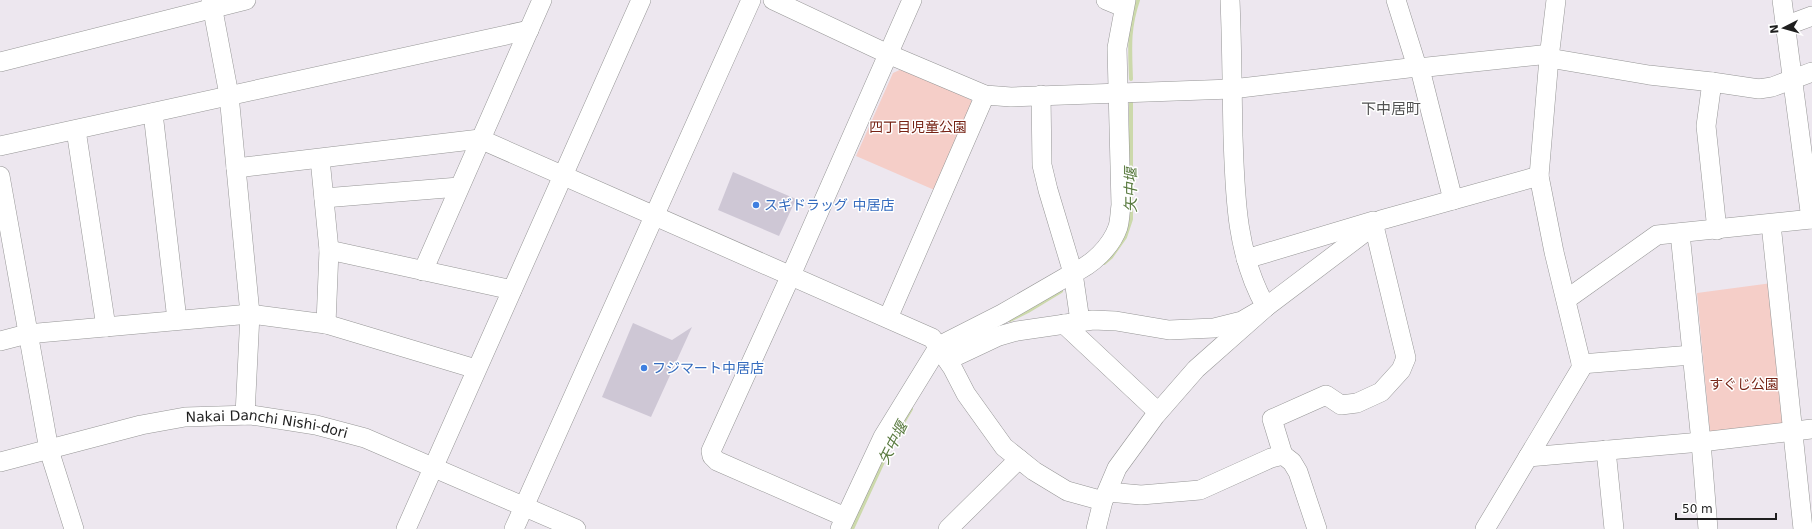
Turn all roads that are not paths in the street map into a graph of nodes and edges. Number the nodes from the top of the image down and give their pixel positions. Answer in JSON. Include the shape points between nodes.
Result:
{"nodes":[{"id":1,"x":246,"y":0,"type":"edge"},
{"id":2,"x":542,"y":0,"type":"edge"},
{"id":3,"x":641,"y":0,"type":"edge"},
{"id":4,"x":752,"y":0,"type":"edge"},
{"id":5,"x":773,"y":0,"type":"edge"},
{"id":6,"x":912,"y":0,"type":"edge"},
{"id":7,"x":1230,"y":0,"type":"edge"},
{"id":8,"x":1396,"y":0,"type":"edge"},
{"id":9,"x":1556,"y":0,"type":"edge"},
{"id":10,"x":1782,"y":0,"type":"edge"},
{"id":11,"x":1118,"y":2,"type":"edge"},
{"id":12,"x":212,"y":4,"type":"edge"},
{"id":13,"x":1812,"y":16,"type":"edge"},
{"id":14,"x":1785,"y":26,"type":"junction"},
{"id":15,"x":529,"y":30,"type":"junction"},
{"id":16,"x":888,"y":54,"type":"junction"},
{"id":17,"x":1549,"y":56,"type":"junction"},
{"id":18,"x":0,"y":62,"type":"edge"},
{"id":19,"x":1418,"y":67,"type":"junction"},
{"id":20,"x":1812,"y":72,"type":"edge"},
{"id":21,"x":1792,"y":80,"type":"junction"},
{"id":22,"x":1712,"y":82,"type":"junction"},
{"id":23,"x":1232,"y":89,"type":"junction"},
{"id":24,"x":1118,"y":92,"type":"junction"},
{"id":25,"x":229,"y":95,"type":"junction"},
{"id":26,"x":985,"y":95,"type":"junction"},
{"id":27,"x":1041,"y":96,"type":"junction"},
{"id":28,"x":153,"y":113,"type":"junction"},
{"id":29,"x":76,"y":130,"type":"junction"},
{"id":30,"x":480,"y":139,"type":"junction"},
{"id":31,"x":1806,"y":145,"type":"edge"},
{"id":32,"x":0,"y":146,"type":"edge"},
{"id":33,"x":320,"y":159,"type":"junction"},
{"id":34,"x":236,"y":168,"type":"junction"},
{"id":35,"x":0,"y":176,"type":"edge"},
{"id":36,"x":562,"y":176,"type":"junction"},
{"id":37,"x":1539,"y":176,"type":"junction"},
{"id":38,"x":459,"y":187,"type":"junction"},
{"id":39,"x":324,"y":198,"type":"junction"},
{"id":40,"x":1453,"y":200,"type":"junction"},
{"id":41,"x":3,"y":207,"type":"edge"},
{"id":42,"x":655,"y":216,"type":"junction"},
{"id":43,"x":1811,"y":219,"type":"edge"},
{"id":44,"x":1377,"y":223,"type":"junction"},
{"id":45,"x":1771,"y":224,"type":"junction"},
{"id":46,"x":1717,"y":230,"type":"junction"},
{"id":47,"x":1680,"y":233,"type":"junction"},
{"id":48,"x":329,"y":250,"type":"junction"},
{"id":49,"x":1246,"y":259,"type":"junction"},
{"id":50,"x":423,"y":271,"type":"junction"},
{"id":51,"x":1073,"y":273,"type":"junction"},
{"id":52,"x":791,"y":275,"type":"junction"},
{"id":53,"x":512,"y":290,"type":"junction"},
{"id":54,"x":1567,"y":299,"type":"junction"},
{"id":55,"x":1266,"y":307,"type":"junction"},
{"id":56,"x":250,"y":314,"type":"junction"},
{"id":57,"x":888,"y":318,"type":"junction"},
{"id":58,"x":177,"y":320,"type":"junction"},
{"id":59,"x":1072,"y":323,"type":"junction"},
{"id":60,"x":326,"y":324,"type":"junction"},
{"id":61,"x":106,"y":327,"type":"junction"},
{"id":62,"x":27,"y":334,"type":"junction"},
{"id":63,"x":0,"y":341,"type":"edge"},
{"id":64,"x":943,"y":353,"type":"junction"},
{"id":65,"x":1692,"y":355,"type":"junction"},
{"id":66,"x":1581,"y":364,"type":"junction"},
{"id":67,"x":476,"y":369,"type":"junction"},
{"id":68,"x":1158,"y":412,"type":"junction"},
{"id":69,"x":246,"y":415,"type":"junction"},
{"id":70,"x":1812,"y":429,"type":"edge"},
{"id":71,"x":1793,"y":431,"type":"junction"},
{"id":72,"x":1701,"y":442,"type":"junction"},
{"id":73,"x":49,"y":450,"type":"junction"},
{"id":74,"x":1606,"y":450,"type":"junction"},
{"id":75,"x":1283,"y":455,"type":"junction"},
{"id":76,"x":1528,"y":457,"type":"junction"},
{"id":77,"x":1019,"y":459,"type":"junction"},
{"id":78,"x":0,"y":462,"type":"edge"},
{"id":79,"x":434,"y":467,"type":"junction"},
{"id":80,"x":1105,"y":497,"type":"junction"},
{"id":81,"x":524,"y":507,"type":"junction"},
{"id":82,"x":842,"y":523,"type":"edge"},
{"id":83,"x":74,"y":529,"type":"edge"},
{"id":84,"x":406,"y":529,"type":"edge"},
{"id":85,"x":514,"y":529,"type":"edge"},
{"id":86,"x":576,"y":529,"type":"edge"},
{"id":87,"x":948,"y":529,"type":"edge"},
{"id":88,"x":1096,"y":529,"type":"edge"},
{"id":89,"x":1317,"y":529,"type":"edge"},
{"id":90,"x":1485,"y":529,"type":"edge"},
{"id":91,"x":1614,"y":529,"type":"edge"},
{"id":92,"x":1708,"y":529,"type":"edge"},
{"id":93,"x":1803,"y":529,"type":"edge"}],
"edges":[{"from":1,"to":12,"type":"street"},
{"from":2,"to":15,"type":"street"},
{"from":3,"to":36,"type":"street"},
{"from":4,"to":42,"type":"street"},
{"from":5,"to":16,"type":"street"},
{"from":6,"to":16,"type":"street"},
{"from":7,"to":23,"type":"street"},
{"from":8,"to":19,"type":"street"},
{"from":9,"to":17,"type":"street"},
{"from":10,"to":14,"type":"street"},
{"from":11,"to":24,"type":"street"},
{"from":12,"to":18,"type":"street"},
{"from":12,"to":25,"type":"street"},
{"from":13,"to":14,"type":"street"},
{"from":14,"to":21,"type":"street"},
{"from":15,"to":25,"type":"street"},
{"from":15,"to":30,"type":"street"},
{"from":16,"to":26,"type":"street"},
{"from":16,"to":52,"type":"street"},
{"from":17,"to":19,"type":"street"},
{"from":17,"to":22,"type":"street","via":[[1649,75]]},
{"from":17,"to":37,"type":"street"},
{"from":19,"to":23,"type":"street"},
{"from":19,"to":40,"type":"street"},
{"from":20,"to":21,"type":"street"},
{"from":21,"to":22,"type":"street","via":[[1759,89]]},
{"from":21,"to":31,"type":"street"},
{"from":22,"to":46,"type":"street","via":[[1706,126]]},
{"from":23,"to":24,"type":"street"},
{"from":23,"to":49,"type":"street","via":[[1234,184]]},
{"from":24,"to":27,"type":"street"},
{"from":24,"to":51,"type":"street","via":[[1119,226],[1101,254],[1084,268]]},
{"from":25,"to":28,"type":"street"},
{"from":25,"to":34,"type":"street"},
{"from":26,"to":27,"type":"street"},
{"from":26,"to":57,"type":"street"},
{"from":27,"to":51,"type":"street","via":[[1042,165]]},
{"from":28,"to":29,"type":"street"},
{"from":28,"to":58,"type":"street"},
{"from":29,"to":32,"type":"street"},
{"from":29,"to":61,"type":"street"},
{"from":30,"to":33,"type":"street"},
{"from":30,"to":36,"type":"street"},
{"from":30,"to":38,"type":"street"},
{"from":31,"to":43,"type":"street"},
{"from":33,"to":34,"type":"street"},
{"from":33,"to":39,"type":"street"},
{"from":34,"to":56,"type":"street"},
{"from":35,"to":41,"type":"street"},
{"from":36,"to":42,"type":"street"},
{"from":36,"to":53,"type":"street"},
{"from":37,"to":40,"type":"street"},
{"from":37,"to":54,"type":"street","via":[[1554,252]]},
{"from":38,"to":39,"type":"street"},
{"from":38,"to":50,"type":"street"},
{"from":39,"to":48,"type":"street"},
{"from":40,"to":44,"type":"street"},
{"from":41,"to":62,"type":"street"},
{"from":42,"to":52,"type":"street"},
{"from":42,"to":81,"type":"street"},
{"from":43,"to":45,"type":"street"},
{"from":44,"to":49,"type":"street","via":[[1372,221]]},
{"from":44,"to":55,"type":"street"},
{"from":44,"to":75,"type":"street","via":[[1406,358],[1401,370],[1381,392],[1357,403],[1341,405],[1326,395],[1272,419]]},
{"from":45,"to":46,"type":"street"},
{"from":45,"to":71,"type":"street"},
{"from":46,"to":47,"type":"street"},
{"from":47,"to":54,"type":"street","via":[[1657,235]]},
{"from":47,"to":65,"type":"street"},
{"from":48,"to":50,"type":"street"},
{"from":48,"to":60,"type":"street"},
{"from":49,"to":55,"type":"street"},
{"from":50,"to":53,"type":"street"},
{"from":51,"to":59,"type":"street"},
{"from":51,"to":64,"type":"street","via":[[1002,314]]},
{"from":52,"to":57,"type":"street"},
{"from":52,"to":82,"type":"street","via":[[711,450],[712,456],[717,461]]},
{"from":53,"to":67,"type":"street"},
{"from":54,"to":66,"type":"street"},
{"from":55,"to":59,"type":"street","via":[[1242,321],[1214,328],[1169,330],[1116,321],[1093,320]]},
{"from":55,"to":68,"type":"street","via":[[1196,369]]},
{"from":56,"to":58,"type":"street"},
{"from":56,"to":60,"type":"street"},
{"from":56,"to":69,"type":"street"},
{"from":57,"to":64,"type":"street","via":[[932,338]]},
{"from":58,"to":61,"type":"street"},
{"from":59,"to":64,"type":"street","via":[[1017,331]]},
{"from":59,"to":68,"type":"street"},
{"from":60,"to":67,"type":"street"},
{"from":61,"to":62,"type":"street"},
{"from":62,"to":63,"type":"street"},
{"from":62,"to":73,"type":"street"},
{"from":64,"to":77,"type":"street","via":[[966,394],[1004,447]]},
{"from":64,"to":82,"type":"street","via":[[883,437]]},
{"from":65,"to":66,"type":"street"},
{"from":65,"to":72,"type":"street"},
{"from":66,"to":76,"type":"street","via":[[1582,367]]},
{"from":67,"to":79,"type":"street"},
{"from":68,"to":80,"type":"street","via":[[1117,468]]},
{"from":69,"to":73,"type":"street","name":"Nakai Danchi Nishi-dori","via":[[185,417],[156,422]]},
{"from":69,"to":79,"type":"street","name":"Nakai Danchi Nishi-dori","via":[[316,425],[365,438]]},
{"from":70,"to":71,"type":"street"},
{"from":71,"to":72,"type":"street"},
{"from":71,"to":93,"type":"street"},
{"from":72,"to":74,"type":"street"},
{"from":72,"to":92,"type":"street"},
{"from":73,"to":78,"type":"street","name":"Nakai Danchi Nishi-dori"},
{"from":73,"to":83,"type":"street"},
{"from":74,"to":76,"type":"street"},
{"from":74,"to":91,"type":"street"},
{"from":75,"to":80,"type":"street","via":[[1200,490]]},
{"from":75,"to":89,"type":"street","via":[[1292,462],[1298,472]]},
{"from":76,"to":90,"type":"street"},
{"from":77,"to":80,"type":"street","via":[[1067,490]]},
{"from":77,"to":87,"type":"street"},
{"from":79,"to":81,"type":"street","name":"Nakai Danchi Nishi-dori"},
{"from":79,"to":84,"type":"street"},
{"from":80,"to":88,"type":"street"},
{"from":81,"to":85,"type":"street"},
{"from":81,"to":86,"type":"street","name":"Nakai Danchi Nishi-dori"}]}
